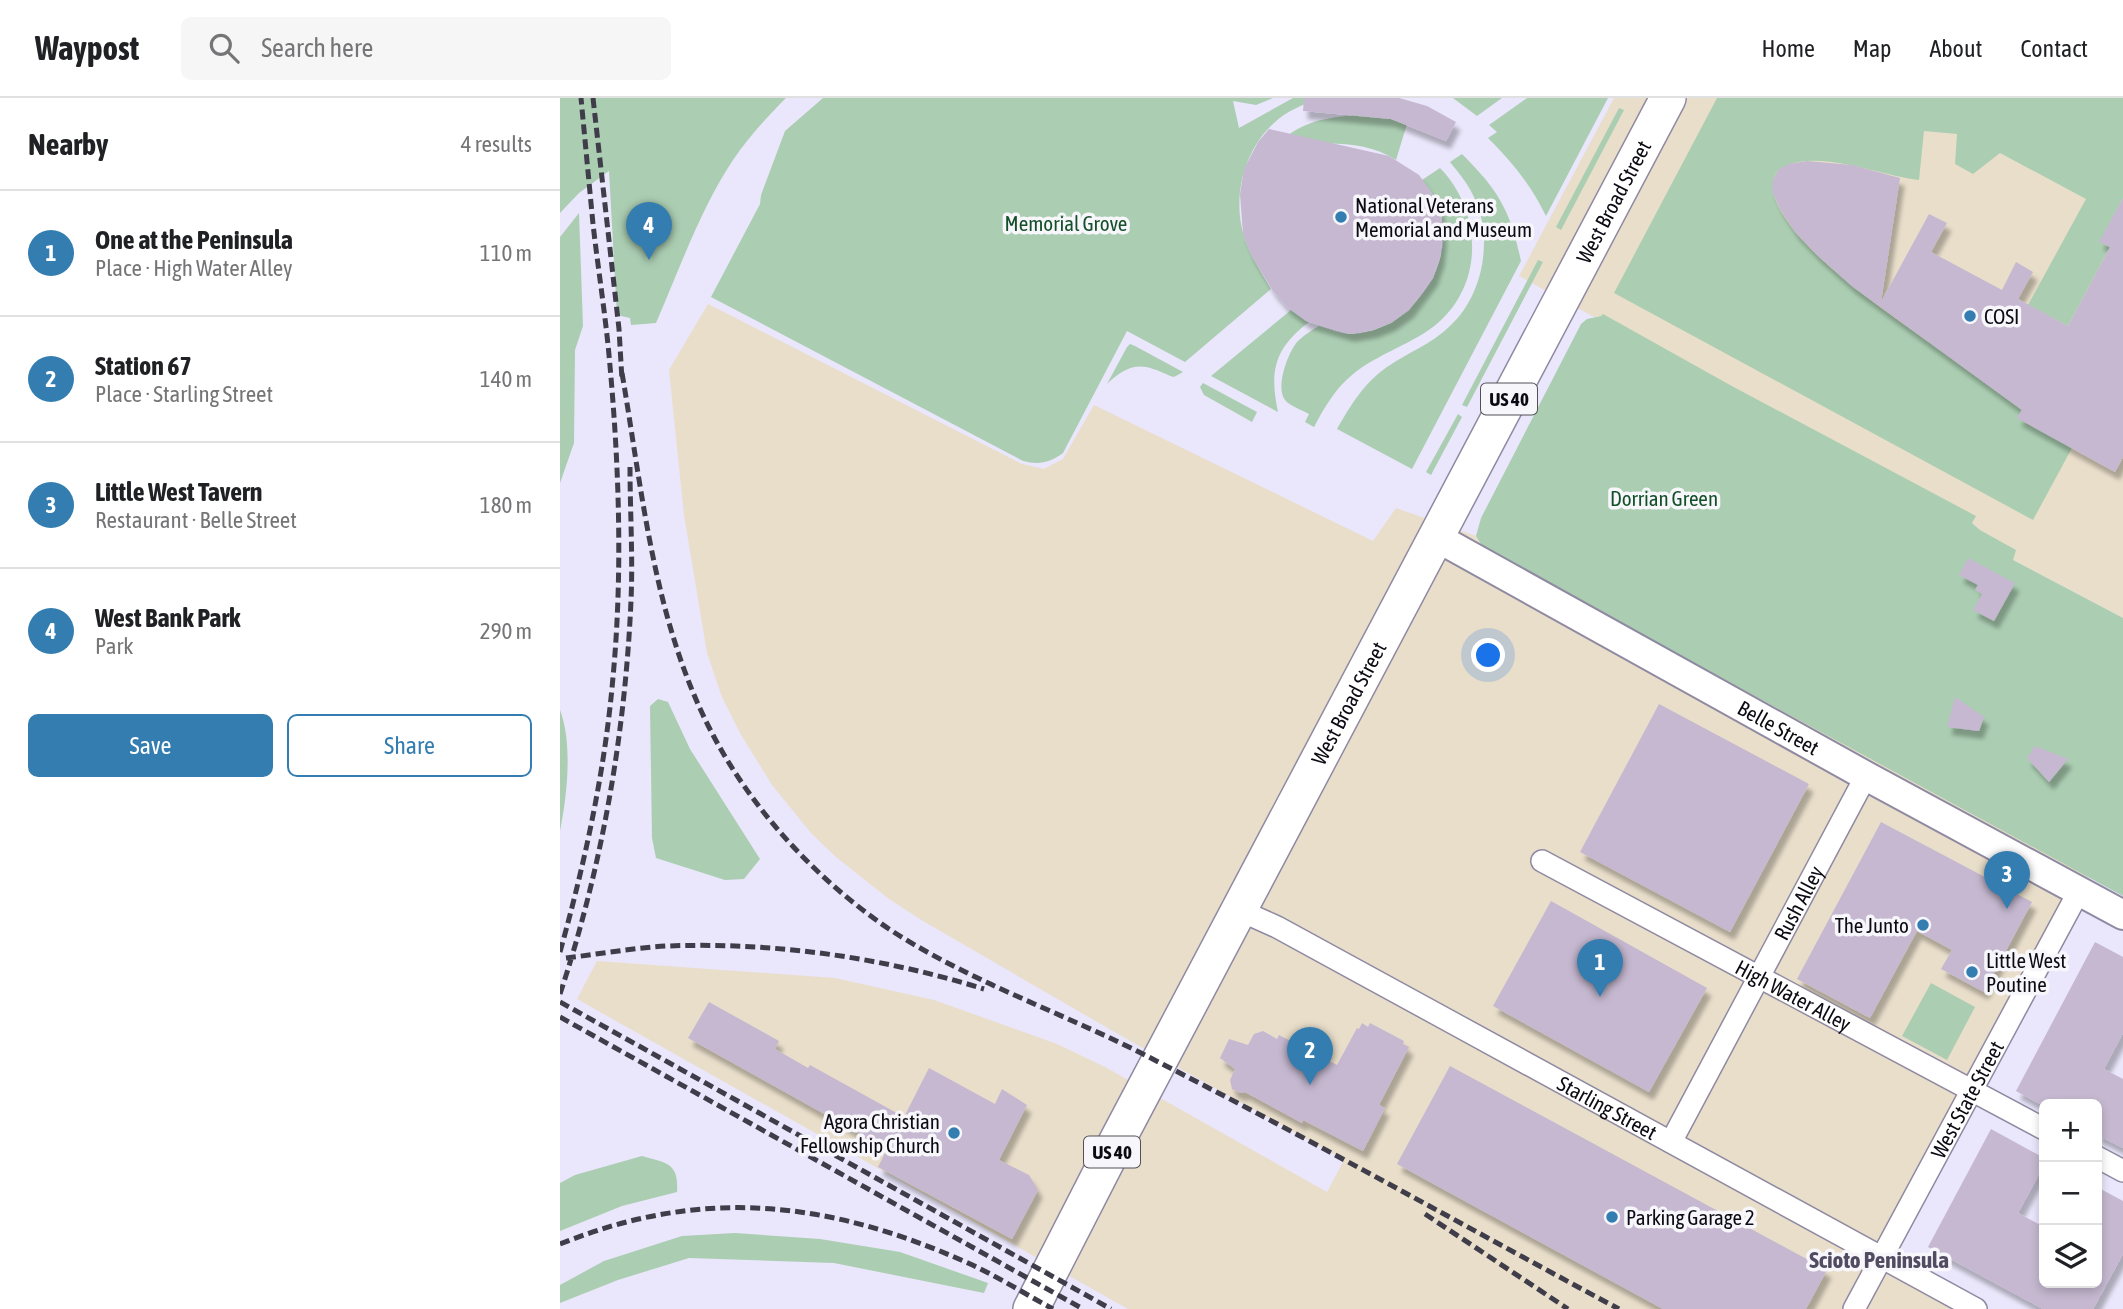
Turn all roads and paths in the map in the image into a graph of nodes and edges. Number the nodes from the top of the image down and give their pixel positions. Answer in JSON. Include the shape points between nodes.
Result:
{"nodes":[{"id":1,"x":1668,"y":98,"type":"edge"},
{"id":2,"x":1436,"y":537,"type":"junction"},
{"id":3,"x":1866,"y":776,"type":"junction"},
{"id":4,"x":1542,"y":861,"type":"dead end"},
{"id":5,"x":2079,"y":891,"type":"junction"},
{"id":6,"x":1239,"y":910,"type":"junction"},
{"id":7,"x":2123,"y":915,"type":"edge"},
{"id":8,"x":1759,"y":977,"type":"junction"},
{"id":9,"x":1972,"y":1091,"type":"junction"},
{"id":10,"x":2039,"y":1126,"type":"edge"},
{"id":11,"x":1671,"y":1142,"type":"junction"},
{"id":12,"x":2102,"y":1160,"type":"edge"},
{"id":13,"x":2123,"y":1171,"type":"edge"},
{"id":14,"x":1882,"y":1258,"type":"junction"},
{"id":15,"x":1031,"y":1309,"type":"edge"},
{"id":16,"x":1854,"y":1309,"type":"edge"},
{"id":17,"x":1976,"y":1309,"type":"edge"}],
"edges":[{"from":1,"to":2,"type":"main road","name":"West Broad Street","number":"US 40"},
{"from":2,"to":3,"type":"street","name":"Belle Street"},
{"from":2,"to":6,"type":"main road","name":"West Broad Street","number":"US 40"},
{"from":3,"to":5,"type":"street","name":"Belle Street"},
{"from":3,"to":8,"type":"street","name":"Rush Alley"},
{"from":4,"to":8,"type":"street","name":"High Water Alley"},
{"from":5,"to":7,"type":"street","name":"Belle Street"},
{"from":5,"to":9,"type":"street","name":"West State Street"},
{"from":6,"to":11,"type":"street","name":"Starling Street"},
{"from":6,"to":15,"type":"main road","name":"West Broad Street","number":"US 40"},
{"from":8,"to":9,"type":"street","name":"High Water Alley"},
{"from":8,"to":11,"type":"street","name":"Rush Alley"},
{"from":9,"to":10,"type":"street","name":"High Water Alley"},
{"from":9,"to":14,"type":"street","name":"West State Street"},
{"from":11,"to":14,"type":"street","name":"Starling Street"},
{"from":12,"to":13,"type":"street"},
{"from":14,"to":16,"type":"street","name":"West State Street"},
{"from":14,"to":17,"type":"street","name":"Starling Street"}]}
